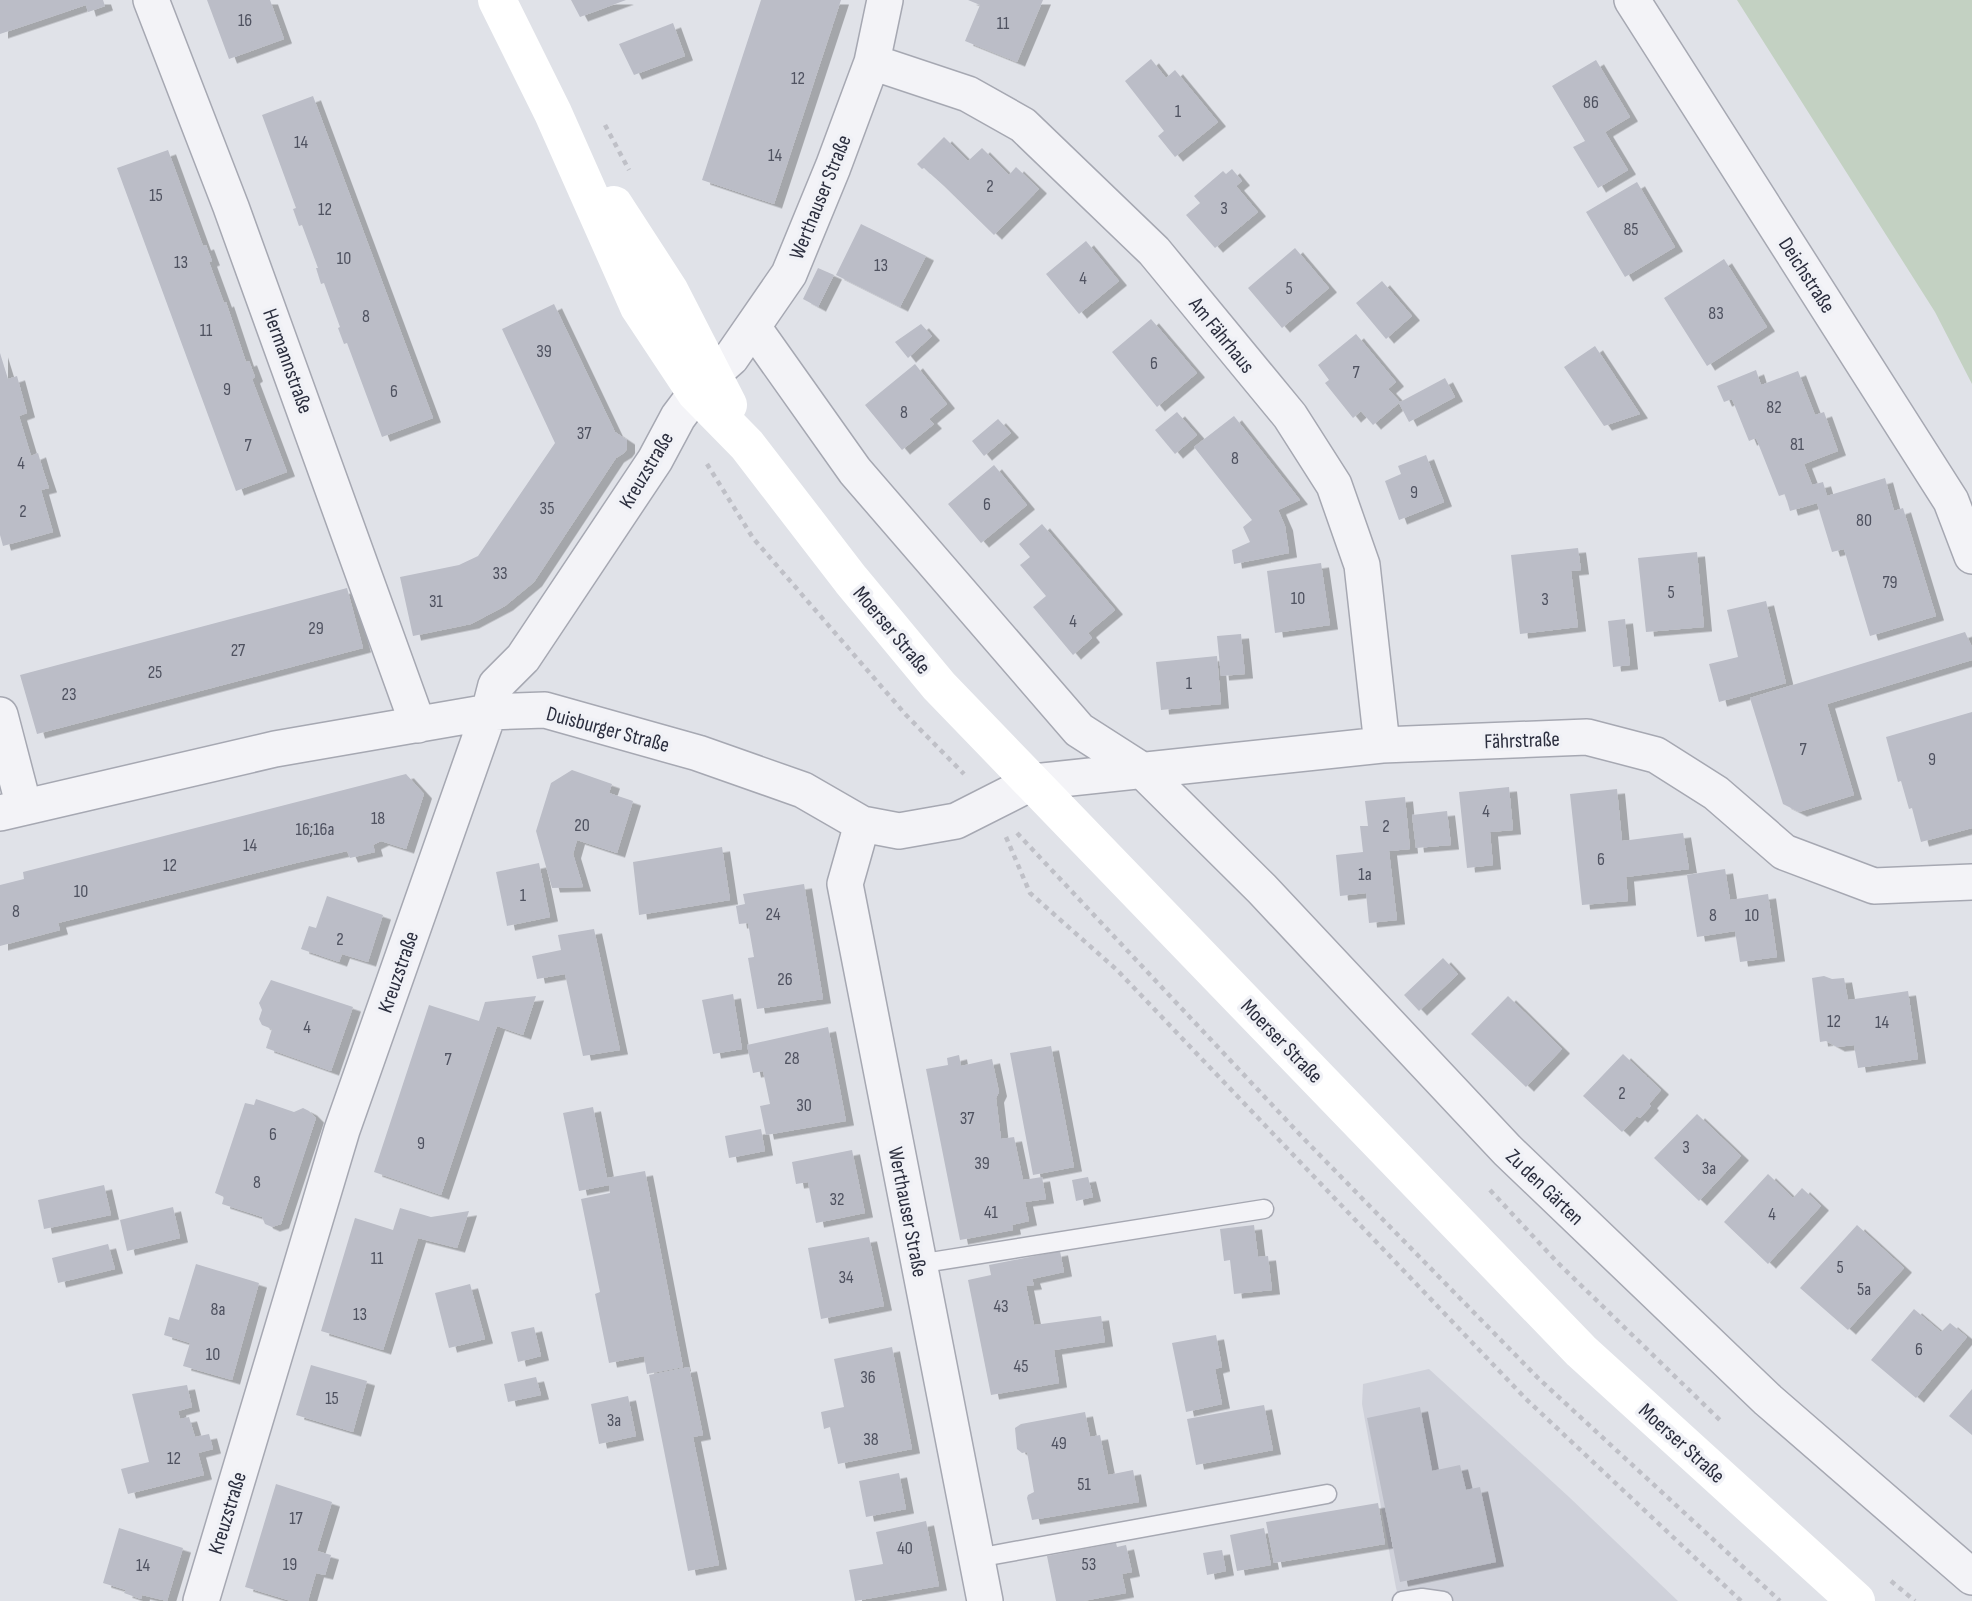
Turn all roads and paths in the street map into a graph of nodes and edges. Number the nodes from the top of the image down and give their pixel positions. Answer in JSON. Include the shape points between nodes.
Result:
{"nodes":[{"id":1,"x":150,"y":0,"type":"edge"},
{"id":2,"x":498,"y":0,"type":"edge"},
{"id":3,"x":885,"y":0,"type":"edge"},
{"id":4,"x":1632,"y":0,"type":"edge"},
{"id":5,"x":872,"y":62,"type":"junction"},
{"id":6,"x":753,"y":327,"type":"junction"},
{"id":7,"x":705,"y":384,"type":"junction"},
{"id":8,"x":1972,"y":556,"type":"edge"},
{"id":9,"x":489,"y":712,"type":"junction"},
{"id":10,"x":0,"y":715,"type":"edge"},
{"id":11,"x":418,"y":725,"type":"junction"},
{"id":12,"x":1382,"y":746,"type":"junction"},
{"id":13,"x":1143,"y":771,"type":"junction"},
{"id":14,"x":1032,"y":782,"type":"junction"},
{"id":15,"x":992,"y":804,"type":"junction"},
{"id":16,"x":12,"y":810,"type":"edge"},
{"id":17,"x":862,"y":824,"type":"junction"},
{"id":18,"x":1972,"y":882,"type":"edge"},
{"id":19,"x":1264,"y":1209,"type":"dead end"},
{"id":20,"x":918,"y":1264,"type":"junction"},
{"id":21,"x":1327,"y":1494,"type":"dead end"},
{"id":22,"x":976,"y":1558,"type":"junction"},
{"id":23,"x":1972,"y":1577,"type":"edge"},
{"id":24,"x":201,"y":1601,"type":"edge"},
{"id":25,"x":985,"y":1601,"type":"edge"},
{"id":26,"x":1402,"y":1601,"type":"edge"},
{"id":27,"x":1443,"y":1601,"type":"edge"},
{"id":28,"x":1741,"y":1601,"type":"edge"},
{"id":29,"x":1780,"y":1601,"type":"edge"},
{"id":30,"x":1856,"y":1601,"type":"edge"}],
"edges":[{"from":1,"to":11,"type":"street","name":"Hermannstraße","via":[[232,207]]},
{"from":2,"to":7,"type":"main road","name":"Moerser Straße","via":[[553,113],[669,290]]},
{"from":3,"to":5,"type":"street","name":"Werthauser Straße"},
{"from":4,"to":8,"type":"street","name":"Deichstraße","via":[[1951,501]]},
{"from":5,"to":6,"type":"street","name":"Werthauser Straße","via":[[789,274]]},
{"from":5,"to":12,"type":"street","name":"Am Fährhaus","via":[[968,94],[1023,125],[1154,251],[1290,416],[1334,485],[1362,565]]},
{"from":6,"to":7,"type":"street","name":"Werthauser Straße"},
{"from":6,"to":13,"type":"street","via":[[855,471],[1079,730]]},
{"from":7,"to":9,"type":"street","name":"Kreuzstraße","via":[[678,417],[655,460],[523,658],[496,685]]},
{"from":7,"to":14,"type":"main road","name":"Moerser Straße","via":[[851,580],[932,677]]},
{"from":9,"to":11,"type":"street","name":"Duisburger Straße"},
{"from":9,"to":17,"type":"street","name":"Duisburger Straße","via":[[545,709],[698,753],[803,790]]},
{"from":9,"to":24,"type":"street","name":"Kreuzstraße","via":[[342,1130]]},
{"from":10,"to":16,"type":"street"},
{"from":11,"to":16,"type":"street","name":"Duisburger Straße","via":[[275,749]]},
{"from":12,"to":13,"type":"street","name":"Fährstraße"},
{"from":12,"to":18,"type":"street","name":"Fährstraße","via":[[1587,737],[1656,755],[1716,793],[1784,852],[1874,887]]},
{"from":13,"to":14,"type":"street","name":"Fährstraße"},
{"from":13,"to":23,"type":"street","name":"Zu den Gärten","via":[[1262,889],[1507,1150],[1768,1400]]},
{"from":14,"to":15,"type":"street","name":"Duisburger Straße"},
{"from":14,"to":30,"type":"main road","name":"Moerser Straße","via":[[1581,1351]]},
{"from":15,"to":17,"type":"street","name":"Duisburger Straße","via":[[956,821],[900,831]]},
{"from":15,"to":28,"type":"path","via":[[1030,893],[1118,970],[1526,1399]]},
{"from":15,"to":29,"type":"path","via":[[1306,1141],[1538,1378]]},
{"from":17,"to":20,"type":"street","name":"Werthauser Straße","via":[[845,884]]},
{"from":19,"to":20,"type":"lane"},
{"from":20,"to":22,"type":"street","name":"Werthauser Straße"},
{"from":21,"to":22,"type":"lane"},
{"from":22,"to":25,"type":"street","name":"Werthauser Straße"},
{"from":26,"to":27,"type":"lane"}]}
